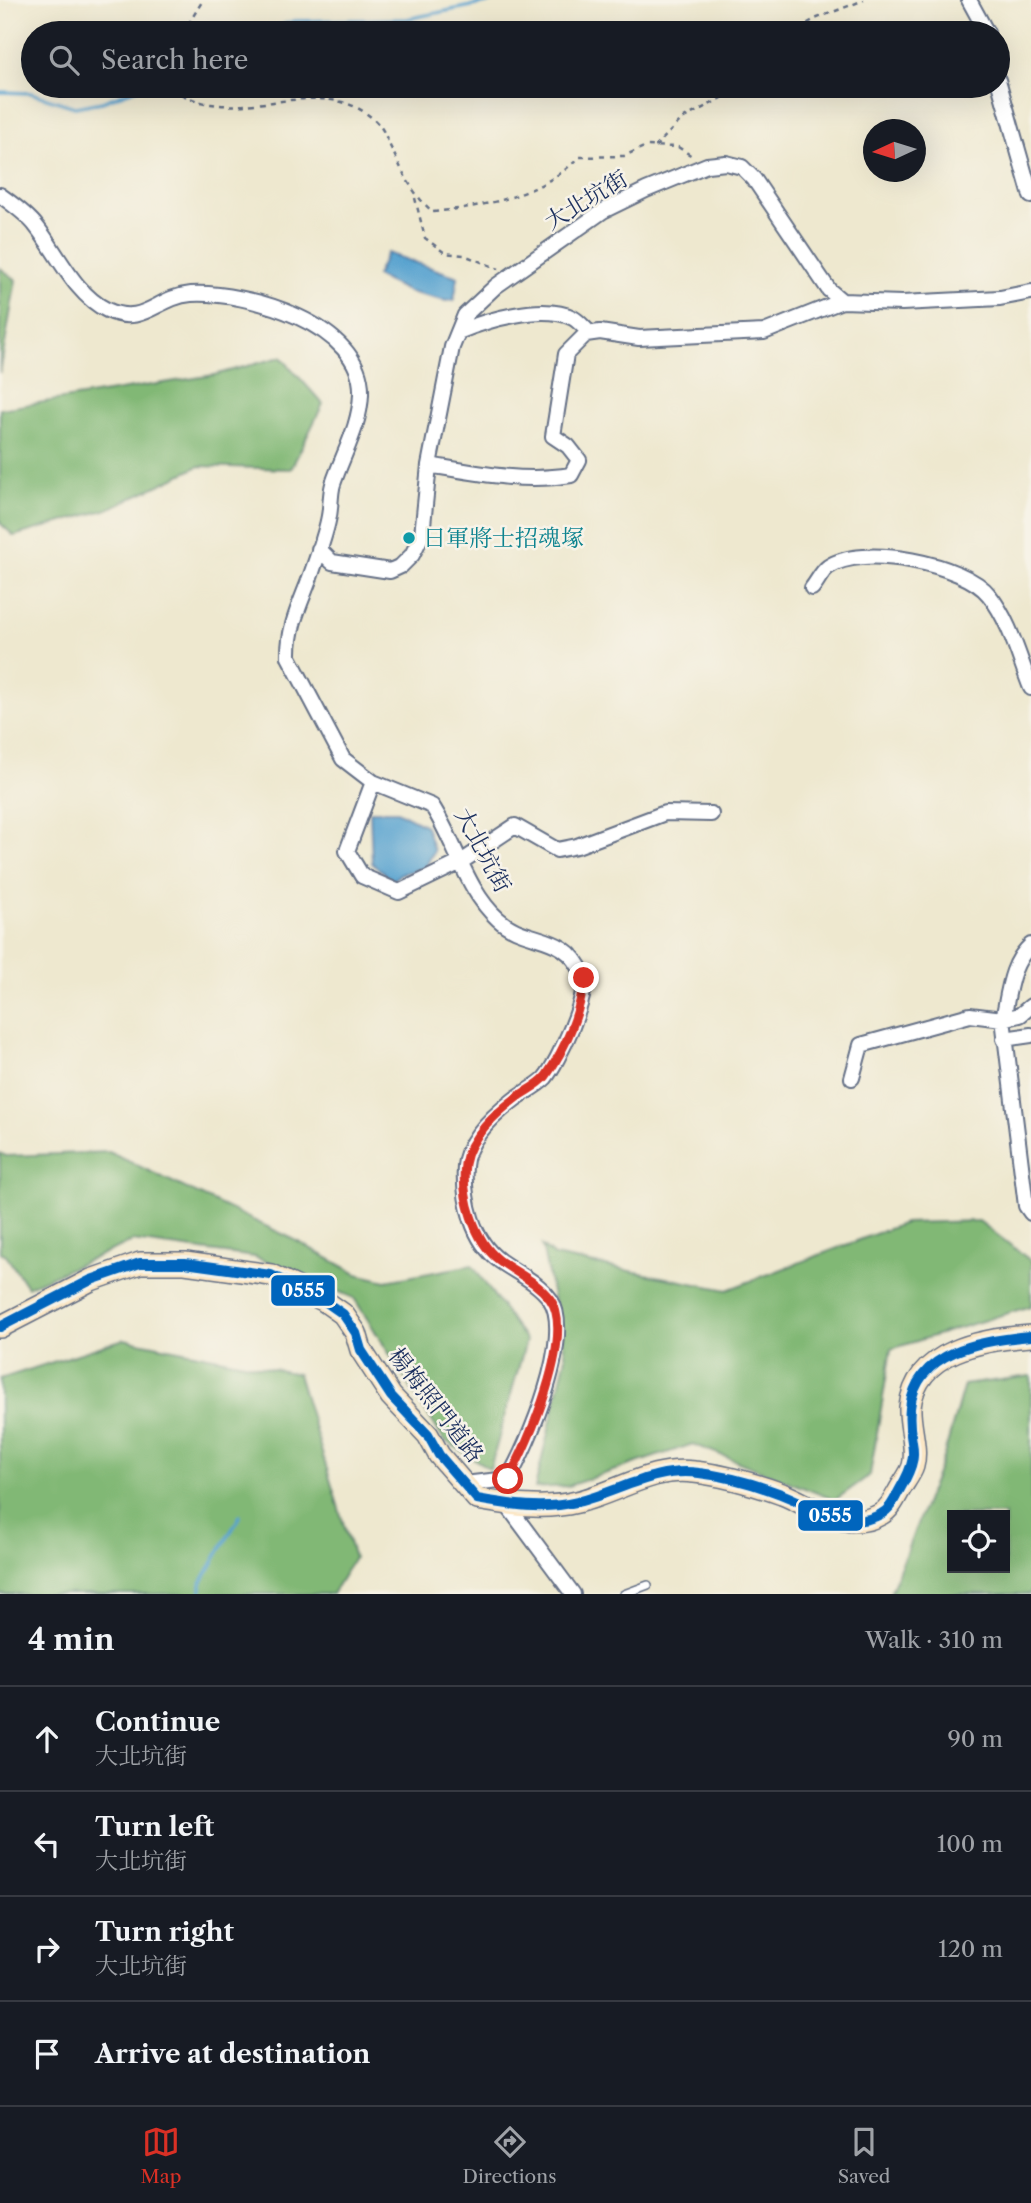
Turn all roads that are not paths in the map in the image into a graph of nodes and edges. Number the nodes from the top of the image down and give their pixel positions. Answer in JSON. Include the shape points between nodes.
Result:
{"nodes":[{"id":1,"x":969,"y":0,"type":"edge"},
{"id":2,"x":980,"y":21,"type":"edge"},
{"id":3,"x":1003,"y":98,"type":"edge"},
{"id":4,"x":0,"y":194,"type":"edge"},
{"id":5,"x":1031,"y":196,"type":"edge"},
{"id":6,"x":1031,"y":292,"type":"edge"},
{"id":7,"x":842,"y":301,"type":"junction"},
{"id":8,"x":458,"y":332,"type":"junction"},
{"id":9,"x":590,"y":333,"type":"junction"},
{"id":10,"x":429,"y":465,"type":"junction"},
{"id":11,"x":319,"y":549,"type":"junction"},
{"id":12,"x":812,"y":589,"type":"dead end"},
{"id":13,"x":1031,"y":688,"type":"edge"},
{"id":14,"x":373,"y":782,"type":"junction"},
{"id":15,"x":711,"y":814,"type":"dead end"},
{"id":16,"x":461,"y":862,"type":"junction"},
{"id":17,"x":1031,"y":945,"type":"edge"},
{"id":18,"x":1031,"y":1006,"type":"edge"},
{"id":19,"x":1003,"y":1019,"type":"junction"},
{"id":20,"x":1031,"y":1035,"type":"edge"},
{"id":21,"x":1004,"y":1039,"type":"junction"},
{"id":22,"x":852,"y":1078,"type":"dead end"},
{"id":23,"x":1031,"y":1213,"type":"edge"},
{"id":24,"x":0,"y":1327,"type":"edge"},
{"id":25,"x":1031,"y":1336,"type":"edge"},
{"id":26,"x":464,"y":1485,"type":"junction"},
{"id":27,"x":507,"y":1505,"type":"junction"},
{"id":28,"x":648,"y":1585,"type":"dead end"},
{"id":29,"x":573,"y":1594,"type":"edge"},
{"id":30,"x":624,"y":1594,"type":"edge"}],
"edges":[{"from":1,"to":2,"type":"street"},
{"from":3,"to":5,"type":"street"},
{"from":4,"to":11,"type":"street","name":"大北坑街","via":[[34,223],[80,289],[104,309],[126,317],[172,298],[226,295],[269,307],[339,341],[352,356],[361,393],[356,426],[332,486]]},
{"from":6,"to":7,"type":"street","via":[[902,303]]},
{"from":7,"to":8,"type":"street","name":"大北坑街","via":[[829,290],[754,179],[743,167],[726,163],[707,165],[603,211],[511,275],[465,315]]},
{"from":7,"to":9,"type":"street","via":[[764,332],[639,338]]},
{"from":8,"to":9,"type":"street","via":[[489,319],[541,313],[573,318]]},
{"from":8,"to":10,"type":"street","name":"大北坑街"},
{"from":9,"to":10,"type":"street","via":[[566,355],[554,436],[579,460],[571,475],[532,479]]},
{"from":10,"to":11,"type":"street","name":"大北坑街","via":[[422,535],[401,566],[390,570],[332,562]]},
{"from":11,"to":14,"type":"street","name":"大北坑街","via":[[295,613],[289,657],[343,759]]},
{"from":12,"to":13,"type":"street","via":[[828,567],[855,557],[927,561],[971,578],[990,595]]},
{"from":14,"to":16,"type":"street","name":"大北坑街","via":[[432,806]]},
{"from":14,"to":16,"type":"street","via":[[347,851],[362,876],[399,892]]},
{"from":15,"to":16,"type":"street","via":[[664,813],[557,850],[515,826]]},
{"from":16,"to":26,"type":"street","name":"大北坑街","via":[[482,903],[502,923],[569,951],[584,978],[582,1002],[545,1078],[492,1120],[473,1142],[465,1164],[469,1211],[482,1245],[551,1300],[557,1320],[551,1377],[524,1452],[508,1479]]},
{"from":17,"to":19,"type":"street","via":[[1013,970]]},
{"from":18,"to":19,"type":"street","via":[[1020,1015]]},
{"from":19,"to":21,"type":"street"},
{"from":19,"to":22,"type":"street","via":[[970,1015],[861,1045]]},
{"from":20,"to":21,"type":"street"},
{"from":21,"to":23,"type":"street","via":[[1026,1206]]},
{"from":24,"to":26,"type":"street","name":"楊梅照門道路","via":[[91,1280],[140,1263],[185,1263],[271,1275],[342,1314],[391,1395],[428,1435]]},
{"from":25,"to":27,"type":"street","name":"楊梅照門道路","via":[[958,1351],[938,1359],[921,1374],[910,1406],[914,1465],[892,1504],[881,1514],[857,1521],[837,1519],[782,1494],[692,1471],[640,1479],[576,1502],[544,1507]]},
{"from":26,"to":27,"type":"street","name":"楊梅照門道路","via":[[477,1499]]},
{"from":27,"to":29,"type":"street"},
{"from":28,"to":30,"type":"lane"}]}
